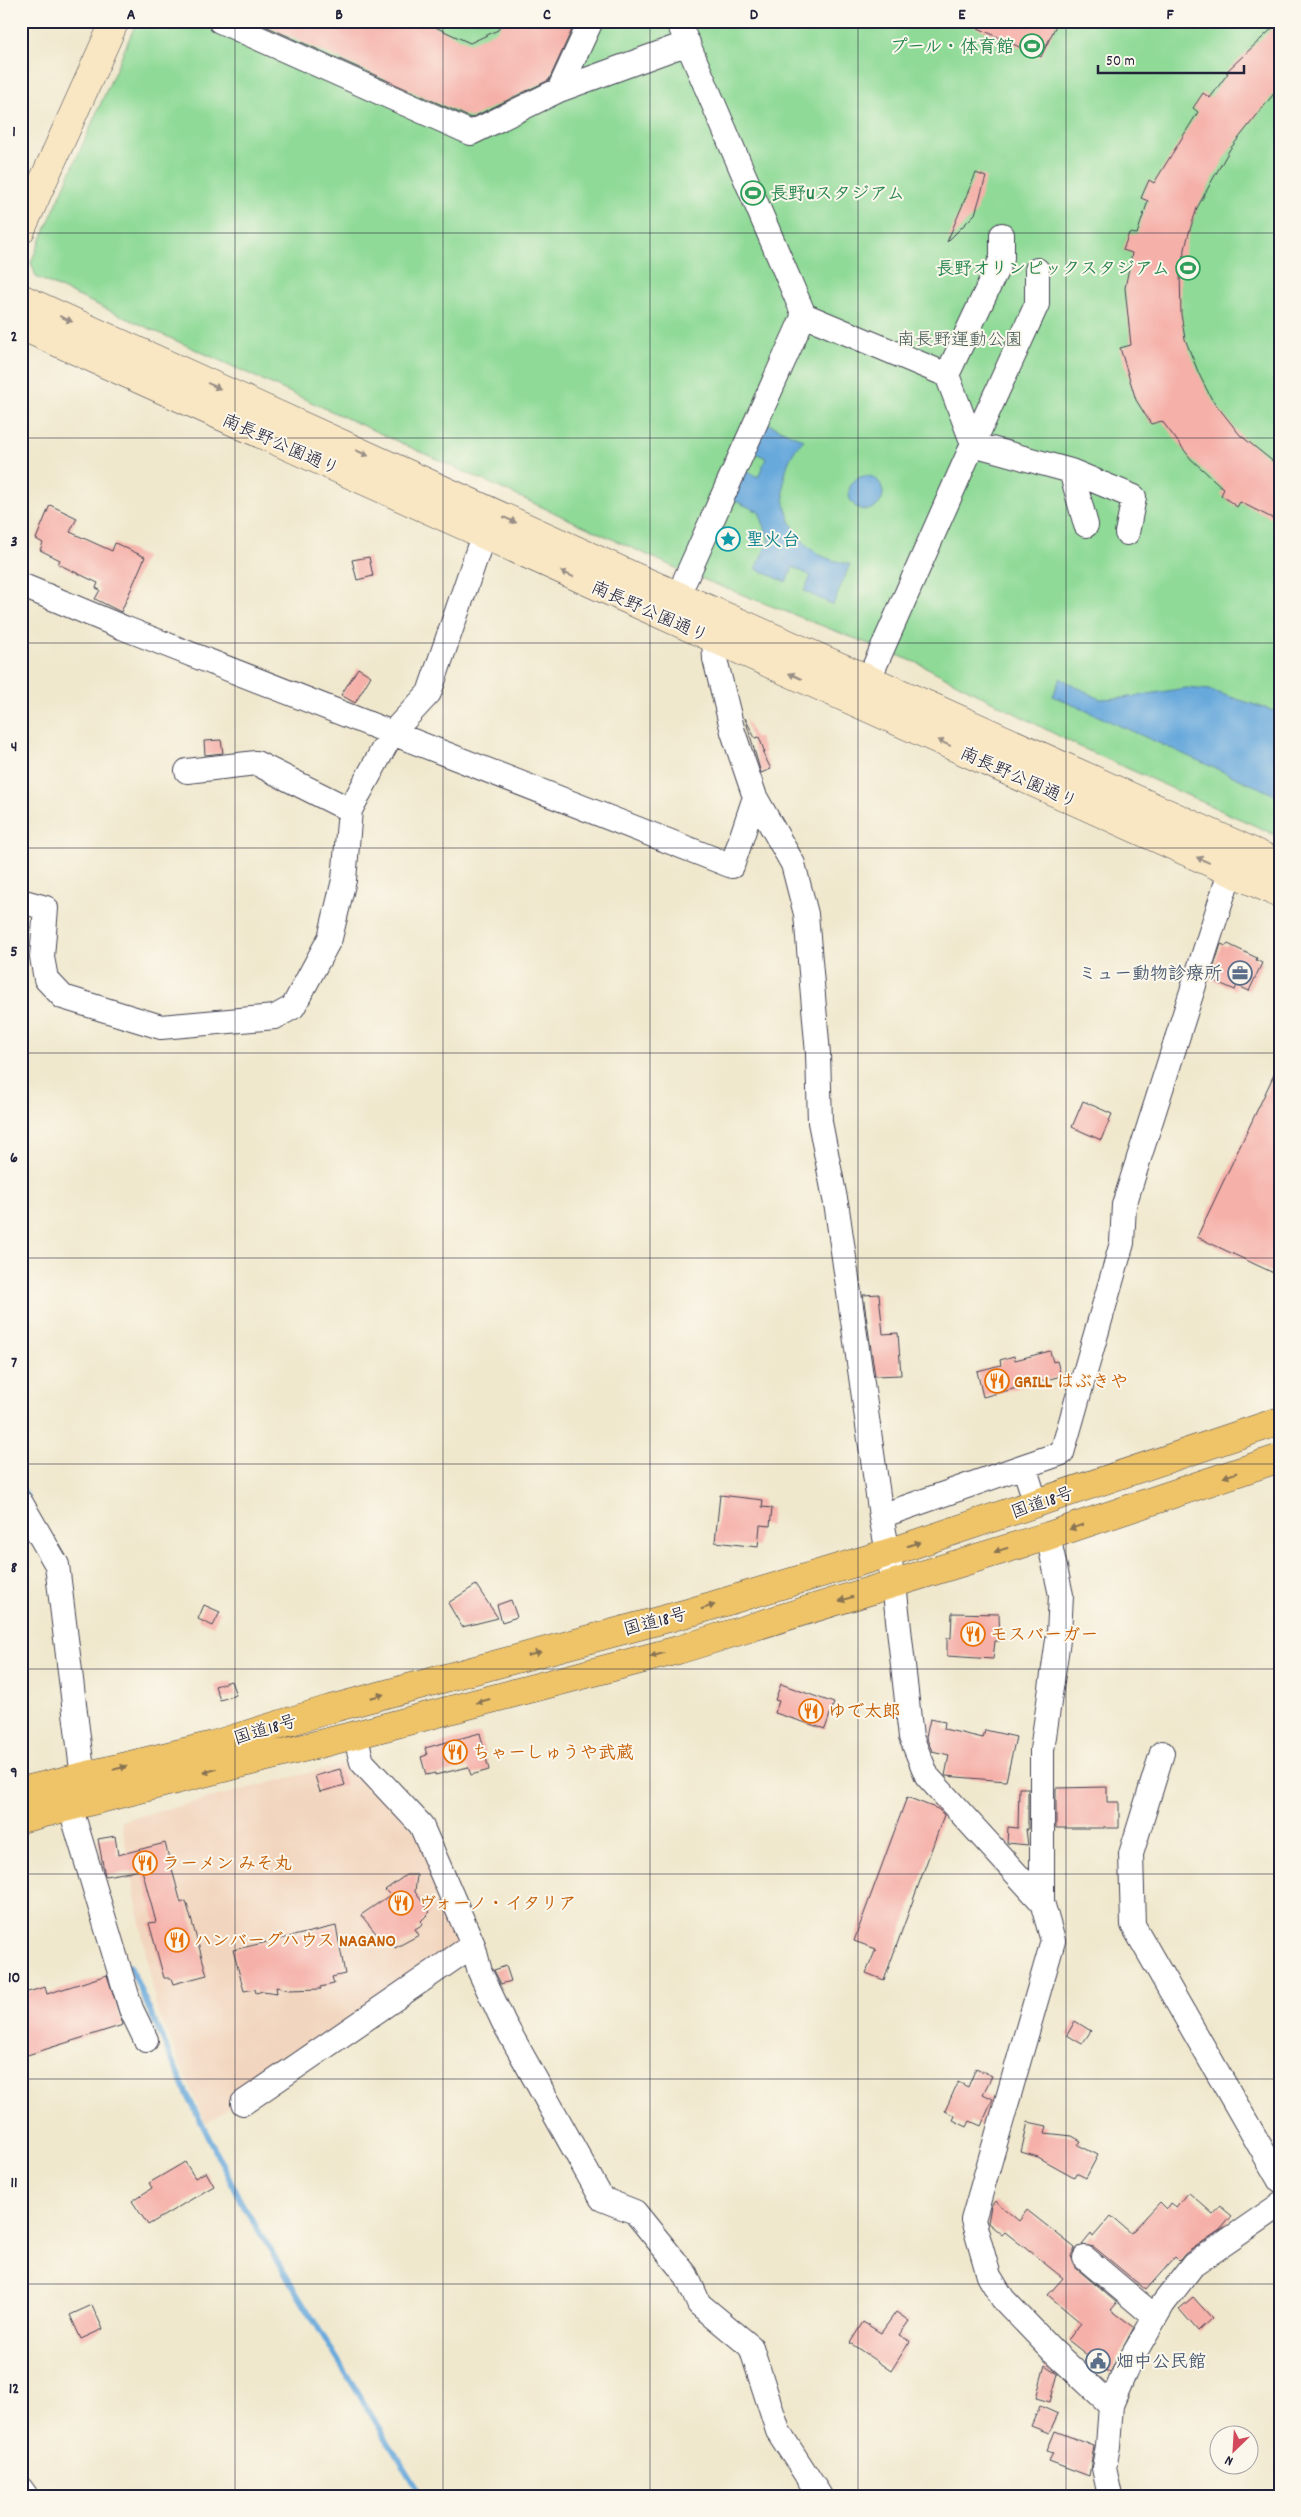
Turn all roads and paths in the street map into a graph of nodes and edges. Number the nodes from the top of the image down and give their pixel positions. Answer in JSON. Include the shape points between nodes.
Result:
{"nodes":[{"id":1,"x":115,"y":21,"type":"edge"},
{"id":2,"x":220,"y":21,"type":"edge"},
{"id":3,"x":591,"y":21,"type":"edge"},
{"id":4,"x":678,"y":21,"type":"edge"},
{"id":5,"x":688,"y":43,"type":"junction"},
{"id":6,"x":559,"y":90,"type":"junction"},
{"id":7,"x":21,"y":230,"type":"edge"},
{"id":8,"x":1002,"y":235,"type":"dead end"},
{"id":9,"x":1037,"y":270,"type":"dead end"},
{"id":10,"x":21,"y":298,"type":"edge"},
{"id":11,"x":804,"y":315,"type":"junction"},
{"id":12,"x":21,"y":326,"type":"edge"},
{"id":13,"x":947,"y":374,"type":"junction"},
{"id":14,"x":973,"y":444,"type":"junction"},
{"id":15,"x":1071,"y":471,"type":"junction"},
{"id":16,"x":1086,"y":525,"type":"dead end"},
{"id":17,"x":1127,"y":533,"type":"dead end"},
{"id":18,"x":483,"y":536,"type":"junction"},
{"id":19,"x":685,"y":580,"type":"dead end"},
{"id":20,"x":21,"y":585,"type":"edge"},
{"id":21,"x":714,"y":640,"type":"junction"},
{"id":22,"x":875,"y":665,"type":"dead end"},
{"id":23,"x":392,"y":733,"type":"junction"},
{"id":24,"x":187,"y":771,"type":"dead end"},
{"id":25,"x":755,"y":797,"type":"junction"},
{"id":26,"x":350,"y":810,"type":"junction"},
{"id":27,"x":1280,"y":864,"type":"edge"},
{"id":28,"x":1230,"y":872,"type":"junction"},
{"id":29,"x":1280,"y":894,"type":"edge"},
{"id":30,"x":21,"y":901,"type":"edge"},
{"id":31,"x":1280,"y":1421,"type":"edge"},
{"id":32,"x":1280,"y":1458,"type":"edge"},
{"id":33,"x":1024,"y":1466,"type":"junction"},
{"id":34,"x":21,"y":1503,"type":"edge"},
{"id":35,"x":1036,"y":1504,"type":"junction"},
{"id":36,"x":881,"y":1516,"type":"junction"},
{"id":37,"x":1048,"y":1536,"type":"junction"},
{"id":38,"x":888,"y":1553,"type":"junction"},
{"id":39,"x":894,"y":1584,"type":"junction"},
{"id":40,"x":355,"y":1735,"type":"junction"},
{"id":41,"x":1162,"y":1753,"type":"dead end"},
{"id":42,"x":83,"y":1778,"type":"junction"},
{"id":43,"x":21,"y":1791,"type":"edge"},
{"id":44,"x":70,"y":1806,"type":"junction"},
{"id":45,"x":21,"y":1819,"type":"edge"},
{"id":46,"x":1042,"y":1902,"type":"junction"},
{"id":47,"x":473,"y":1945,"type":"junction"},
{"id":48,"x":146,"y":2040,"type":"dead end"},
{"id":49,"x":242,"y":2103,"type":"dead end"},
{"id":50,"x":1280,"y":2181,"type":"edge"},
{"id":51,"x":1280,"y":2204,"type":"edge"},
{"id":52,"x":1085,"y":2258,"type":"dead end"},
{"id":53,"x":1155,"y":2318,"type":"junction"},
{"id":54,"x":1111,"y":2405,"type":"junction"},
{"id":55,"x":21,"y":2489,"type":"edge"},
{"id":56,"x":26,"y":2496,"type":"edge"},
{"id":57,"x":820,"y":2496,"type":"edge"},
{"id":58,"x":1110,"y":2496,"type":"edge"}],
"edges":[{"from":1,"to":7,"type":"street"},
{"from":2,"to":6,"type":"street","via":[[471,133]]},
{"from":3,"to":6,"type":"street"},
{"from":4,"to":5,"type":"street"},
{"from":5,"to":6,"type":"street"},
{"from":5,"to":11,"type":"street"},
{"from":8,"to":13,"type":"street","via":[[1002,258]]},
{"from":9,"to":14,"type":"street","via":[[1038,304]]},
{"from":10,"to":27,"type":"street","name":"南長野公園通り","one_way":true,"via":[[631,575]]},
{"from":11,"to":13,"type":"street"},
{"from":11,"to":19,"type":"street"},
{"from":12,"to":18,"type":"street","name":"南長野公園通り"},
{"from":13,"to":14,"type":"street"},
{"from":14,"to":15,"type":"street"},
{"from":14,"to":22,"type":"street"},
{"from":15,"to":16,"type":"street"},
{"from":15,"to":17,"type":"street","via":[[1134,497]]},
{"from":21,"to":18,"type":"street","name":"南長野公園通り","one_way":true},
{"from":18,"to":23,"type":"street","via":[[429,693]]},
{"from":20,"to":23,"type":"street"},
{"from":21,"to":25,"type":"street","via":[[715,659],[731,723]]},
{"from":28,"to":21,"type":"street","name":"南長野公園通り","one_way":true},
{"from":23,"to":25,"type":"street","via":[[732,866]]},
{"from":23,"to":26,"type":"street"},
{"from":24,"to":26,"type":"street","via":[[256,763]]},
{"from":25,"to":36,"type":"street","via":[[793,864],[806,914],[818,1054],[820,1122],[837,1210]]},
{"from":26,"to":30,"type":"street","via":[[344,880],[330,938],[293,1007],[275,1018],[161,1027],[63,997],[46,978],[42,957],[46,908]]},
{"from":28,"to":29,"type":"street","name":"南長野公園通り"},
{"from":28,"to":33,"type":"street","via":[[1124,1205],[1122,1244],[1062,1452]]},
{"from":31,"to":35,"type":"highway","name":"国道18号"},
{"from":32,"to":37,"type":"highway","name":"国道18号","one_way":true},
{"from":33,"to":35,"type":"street"},
{"from":33,"to":36,"type":"street"},
{"from":34,"to":42,"type":"street","via":[[57,1565]]},
{"from":38,"to":35,"type":"highway","name":"国道18号","one_way":true},
{"from":36,"to":38,"type":"street"},
{"from":37,"to":39,"type":"highway","name":"国道18号","one_way":true},
{"from":37,"to":46,"type":"street","via":[[1061,1595],[1059,1633],[1042,1750]]},
{"from":38,"to":39,"type":"street"},
{"from":42,"to":38,"type":"highway","name":"国道18号","one_way":true,"via":[[691,1612]]},
{"from":39,"to":40,"type":"highway","name":"国道18号","one_way":true,"via":[[678,1650]]},
{"from":39,"to":46,"type":"street","via":[[911,1738],[927,1776]]},
{"from":40,"to":44,"type":"highway","name":"国道18号","one_way":true},
{"from":40,"to":47,"type":"street","via":[[362,1762],[421,1826]]},
{"from":41,"to":50,"type":"street","via":[[1131,1854],[1134,1925]]},
{"from":42,"to":43,"type":"highway","name":"国道18号"},
{"from":44,"to":45,"type":"highway","name":"国道18号"},
{"from":44,"to":48,"type":"street","via":[[131,2009]]},
{"from":46,"to":54,"type":"street","via":[[1053,1941],[974,2220],[989,2276],[1004,2299]]},
{"from":47,"to":49,"type":"street"},
{"from":47,"to":57,"type":"street","via":[[480,1972],[504,2023],[602,2199],[635,2212],[686,2275],[699,2304],[751,2347],[778,2431]]},
{"from":51,"to":53,"type":"street","via":[[1193,2265]]},
{"from":52,"to":53,"type":"street"},
{"from":53,"to":54,"type":"street","via":[[1128,2364]]},
{"from":54,"to":58,"type":"street","via":[[1104,2468]]},
{"from":55,"to":56,"type":"street"}]}
